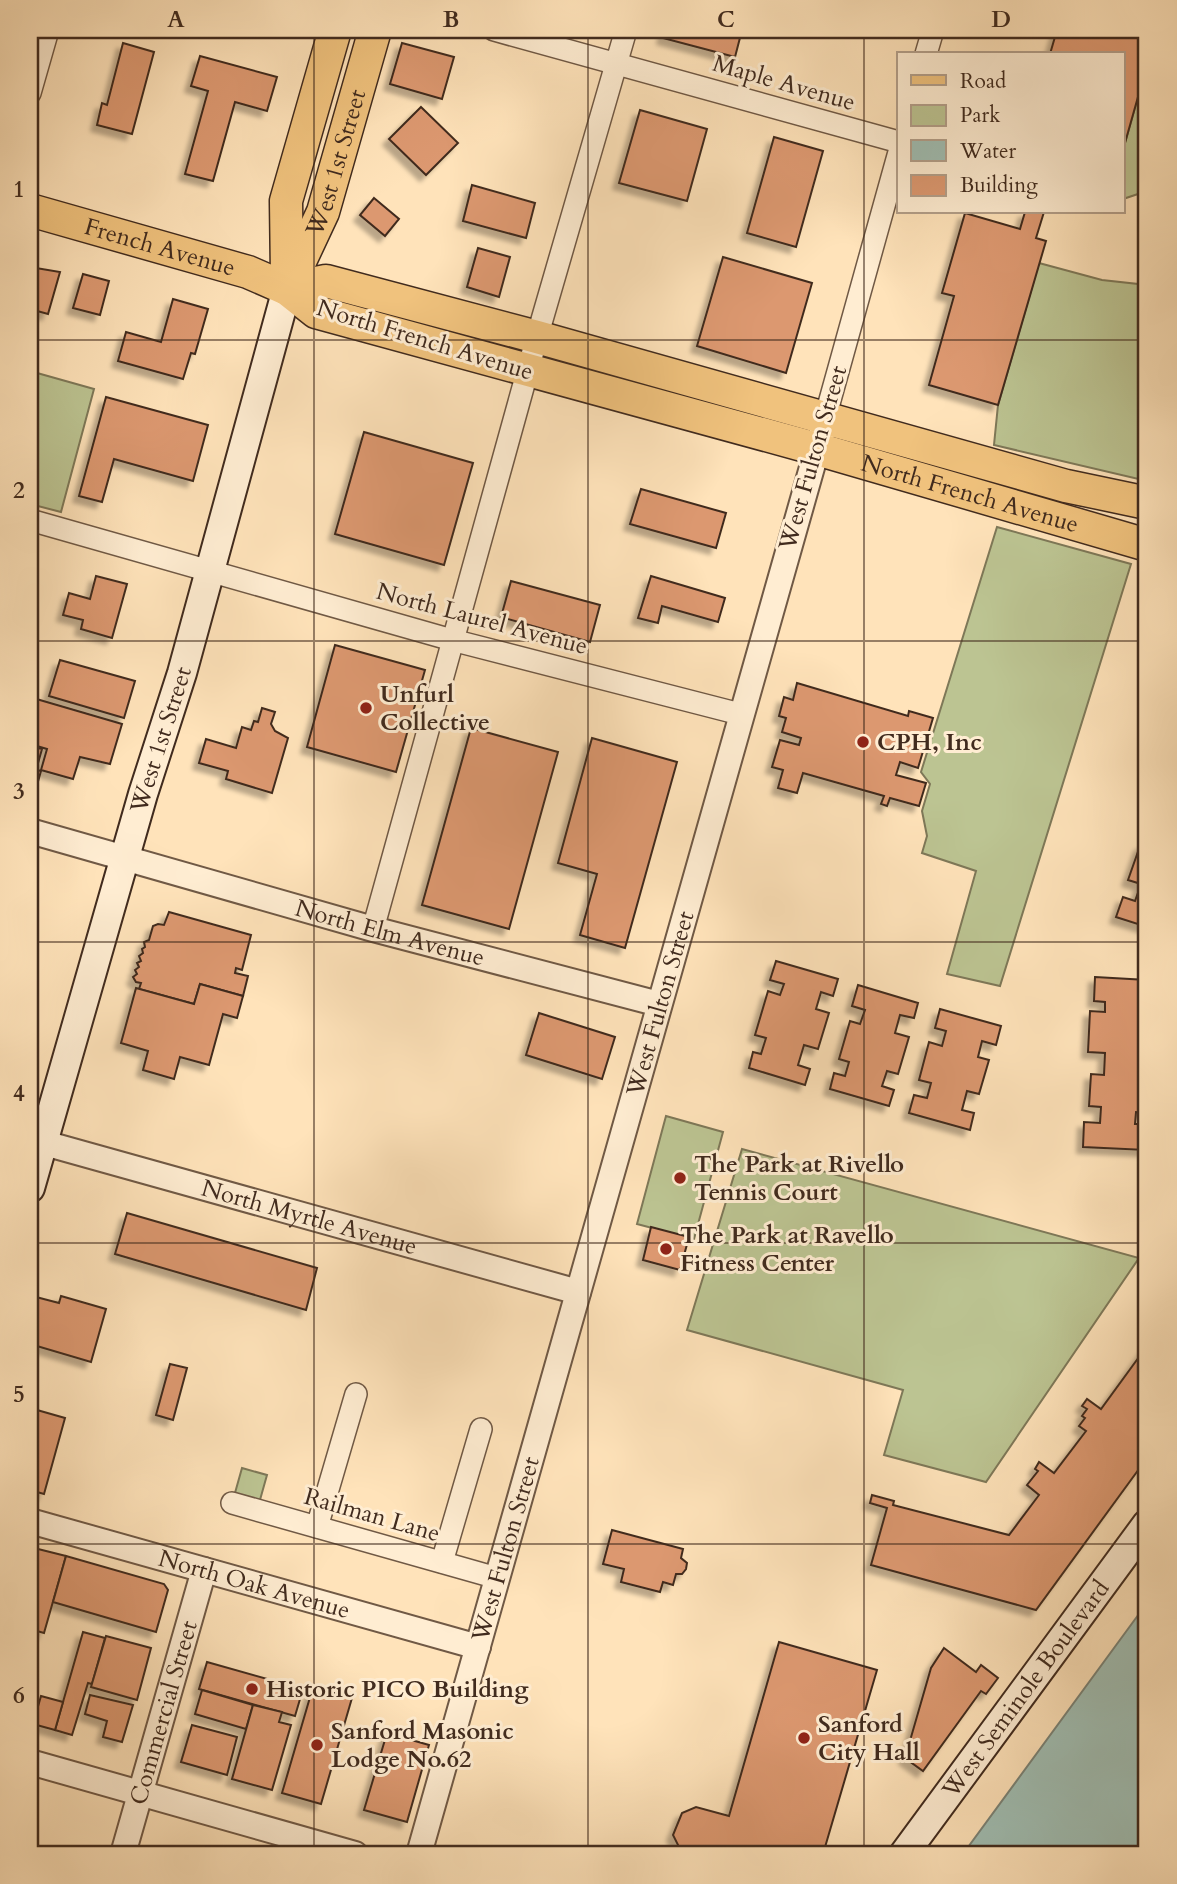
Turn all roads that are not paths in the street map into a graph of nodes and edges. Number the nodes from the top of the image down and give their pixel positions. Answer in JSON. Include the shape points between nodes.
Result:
{"nodes":[{"id":1,"x":48,"y":30,"type":"edge"},
{"id":2,"x":335,"y":30,"type":"edge"},
{"id":3,"x":375,"y":30,"type":"edge"},
{"id":4,"x":494,"y":30,"type":"edge"},
{"id":5,"x":626,"y":30,"type":"edge"},
{"id":6,"x":933,"y":30,"type":"edge"},
{"id":7,"x":927,"y":52,"type":"edge"},
{"id":8,"x":617,"y":63,"type":"junction"},
{"id":9,"x":30,"y":93,"type":"edge"},
{"id":10,"x":897,"y":141,"type":"edge"},
{"id":11,"x":897,"y":159,"type":"edge"},
{"id":12,"x":30,"y":210,"type":"edge"},
{"id":13,"x":287,"y":289,"type":"junction"},
{"id":14,"x":537,"y":337,"type":"junction"},
{"id":15,"x":528,"y":372,"type":"junction"},
{"id":16,"x":825,"y":418,"type":"junction"},
{"id":17,"x":817,"y":449,"type":"junction"},
{"id":18,"x":1110,"y":497,"type":"junction"},
{"id":19,"x":1147,"y":503,"type":"edge"},
{"id":20,"x":1147,"y":511,"type":"edge"},
{"id":21,"x":30,"y":520,"type":"edge"},
{"id":22,"x":1147,"y":545,"type":"edge"},
{"id":23,"x":211,"y":570,"type":"junction"},
{"id":24,"x":452,"y":640,"type":"junction"},
{"id":25,"x":740,"y":714,"type":"junction"},
{"id":26,"x":30,"y":831,"type":"edge"},
{"id":27,"x":125,"y":857,"type":"junction"},
{"id":28,"x":373,"y":929,"type":"junction"},
{"id":29,"x":659,"y":1004,"type":"junction"},
{"id":30,"x":36,"y":1141,"type":"edge"},
{"id":31,"x":30,"y":1188,"type":"edge"},
{"id":32,"x":578,"y":1292,"type":"junction"},
{"id":33,"x":356,"y":1394,"type":"dead end"},
{"id":34,"x":481,"y":1429,"type":"dead end"},
{"id":35,"x":232,"y":1503,"type":"dead end"},
{"id":36,"x":30,"y":1521,"type":"edge"},
{"id":37,"x":1147,"y":1524,"type":"edge"},
{"id":38,"x":317,"y":1527,"type":"junction"},
{"id":39,"x":442,"y":1562,"type":"junction"},
{"id":40,"x":204,"y":1570,"type":"junction"},
{"id":41,"x":497,"y":1578,"type":"junction"},
{"id":42,"x":478,"y":1647,"type":"junction"},
{"id":43,"x":30,"y":1762,"type":"edge"},
{"id":44,"x":140,"y":1793,"type":"junction"},
{"id":45,"x":123,"y":1854,"type":"edge"},
{"id":46,"x":355,"y":1854,"type":"edge"},
{"id":47,"x":419,"y":1854,"type":"edge"},
{"id":48,"x":904,"y":1854,"type":"edge"}],
"edges":[{"from":1,"to":9,"type":"street"},
{"from":2,"to":13,"type":"main road","name":"West 1st Street","via":[[286,201]]},
{"from":3,"to":13,"type":"main road","name":"West 1st Street","via":[[323,212]]},
{"from":4,"to":8,"type":"street","name":"Maple Avenue"},
{"from":5,"to":8,"type":"street"},
{"from":6,"to":7,"type":"street"},
{"from":8,"to":10,"type":"street","name":"Maple Avenue"},
{"from":8,"to":14,"type":"street"},
{"from":11,"to":16,"type":"street","name":"West Fulton Street"},
{"from":12,"to":13,"type":"main road","name":"French Avenue","via":[[248,272]]},
{"from":13,"to":14,"type":"main road","name":"North French Avenue","via":[[326,281]]},
{"from":13,"to":15,"type":"main road","name":"North French Avenue","via":[[316,312]]},
{"from":13,"to":23,"type":"main road","name":"West 1st Street"},
{"from":14,"to":15,"type":"street"},
{"from":14,"to":16,"type":"main road","name":"North French Avenue"},
{"from":15,"to":17,"type":"main road","name":"North French Avenue"},
{"from":15,"to":24,"type":"street"},
{"from":16,"to":17,"type":"street","name":"West Fulton Street"},
{"from":16,"to":18,"type":"main road","name":"North French Avenue"},
{"from":17,"to":22,"type":"main road","name":"North French Avenue"},
{"from":17,"to":25,"type":"street","name":"West Fulton Street"},
{"from":18,"to":19,"type":"main road","name":"North French Avenue"},
{"from":18,"to":20,"type":"main road","name":"North French Avenue"},
{"from":21,"to":23,"type":"street","name":"North Laurel Avenue"},
{"from":23,"to":24,"type":"street","name":"North Laurel Avenue"},
{"from":23,"to":27,"type":"main road","name":"West 1st Street"},
{"from":24,"to":25,"type":"street","name":"North Laurel Avenue"},
{"from":24,"to":28,"type":"street"},
{"from":25,"to":29,"type":"street","name":"West Fulton Street"},
{"from":26,"to":27,"type":"street","name":"North Elm Avenue"},
{"from":27,"to":28,"type":"street","name":"North Elm Avenue"},
{"from":27,"to":30,"type":"main road","name":"West 1st Street"},
{"from":28,"to":29,"type":"street","name":"North Elm Avenue"},
{"from":29,"to":32,"type":"street","name":"West Fulton Street"},
{"from":30,"to":31,"type":"main road","name":"West 1st Street"},
{"from":30,"to":32,"type":"street","name":"North Myrtle Avenue"},
{"from":32,"to":41,"type":"street","name":"West Fulton Street"},
{"from":33,"to":38,"type":"street"},
{"from":34,"to":39,"type":"street"},
{"from":35,"to":38,"type":"street","name":"Railman Lane"},
{"from":36,"to":40,"type":"street","name":"North Oak Avenue"},
{"from":37,"to":48,"type":"main road","name":"West Seminole Boulevard"},
{"from":38,"to":39,"type":"street","name":"Railman Lane"},
{"from":39,"to":41,"type":"street","name":"Railman Lane"},
{"from":40,"to":42,"type":"street","name":"North Oak Avenue"},
{"from":40,"to":44,"type":"street","name":"Commercial Street"},
{"from":41,"to":42,"type":"street","name":"West Fulton Street"},
{"from":42,"to":47,"type":"street","name":"West Fulton Street"},
{"from":43,"to":44,"type":"street"},
{"from":44,"to":45,"type":"street","name":"Commercial Street"},
{"from":44,"to":46,"type":"street"}]}
